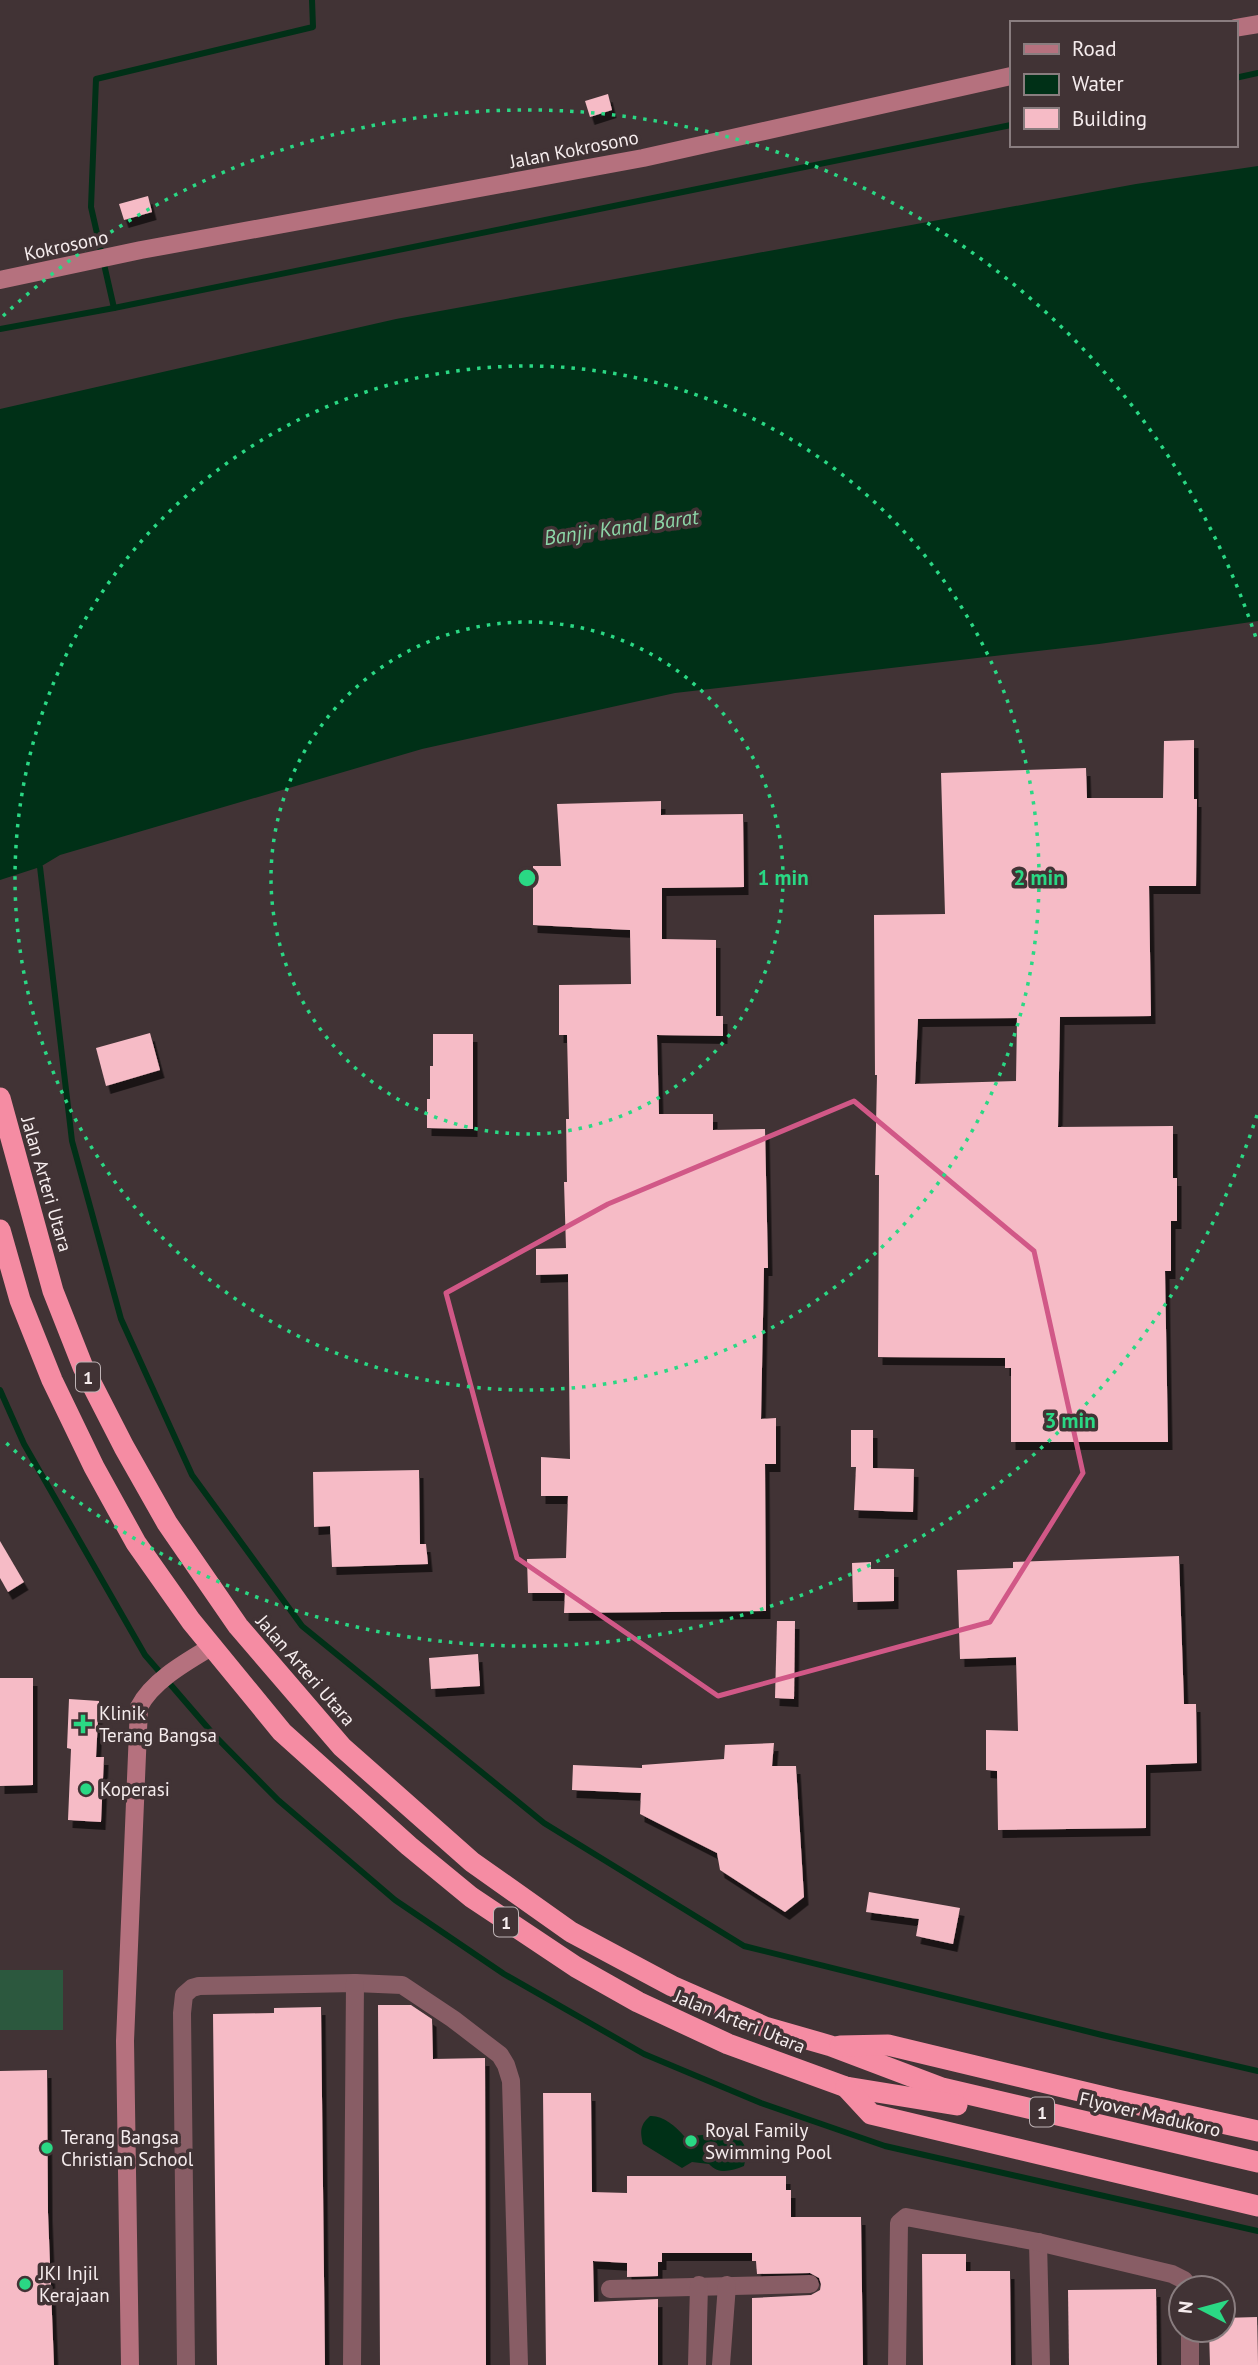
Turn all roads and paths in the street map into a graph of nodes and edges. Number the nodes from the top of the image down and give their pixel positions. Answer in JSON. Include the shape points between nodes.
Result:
{"nodes":[{"id":1,"x":1258,"y":24,"type":"edge"},
{"id":2,"x":1237,"y":28,"type":"edge"},
{"id":3,"x":1010,"y":76,"type":"edge"},
{"id":4,"x":141,"y":250,"type":"joint"},
{"id":5,"x":0,"y":280,"type":"edge"},
{"id":6,"x":0,"y":1098,"type":"edge"},
{"id":7,"x":0,"y":1230,"type":"edge"},
{"id":8,"x":211,"y":1647,"type":"junction"},
{"id":9,"x":355,"y":1983,"type":"junction"},
{"id":10,"x":831,"y":2046,"type":"junction"},
{"id":11,"x":846,"y":2087,"type":"junction"},
{"id":12,"x":1258,"y":2131,"type":"edge"},
{"id":13,"x":1258,"y":2162,"type":"edge"},
{"id":14,"x":1258,"y":2175,"type":"edge"},
{"id":15,"x":1258,"y":2206,"type":"edge"},
{"id":16,"x":1038,"y":2242,"type":"junction"},
{"id":17,"x":1172,"y":2274,"type":"edge"},
{"id":18,"x":810,"y":2284,"type":"dead end"},
{"id":19,"x":699,"y":2285,"type":"junction"},
{"id":20,"x":727,"y":2285,"type":"junction"},
{"id":21,"x":610,"y":2288,"type":"dead end"},
{"id":22,"x":1190,"y":2344,"type":"edge"},
{"id":23,"x":130,"y":2365,"type":"edge"},
{"id":24,"x":186,"y":2365,"type":"edge"},
{"id":25,"x":352,"y":2365,"type":"edge"},
{"id":26,"x":519,"y":2365,"type":"edge"},
{"id":27,"x":697,"y":2365,"type":"edge"},
{"id":28,"x":721,"y":2365,"type":"edge"},
{"id":29,"x":897,"y":2365,"type":"edge"},
{"id":30,"x":1041,"y":2365,"type":"edge"},
{"id":31,"x":1190,"y":2365,"type":"edge"}],
"edges":[{"from":1,"to":2,"type":"street"},
{"from":3,"to":4,"type":"street","name":"Jalan Kokrosono","via":[[643,158]]},
{"from":4,"to":5,"type":"street","name":"Kokrosono"},
{"from":6,"to":10,"type":"highway","name":"Jalan Arteri Utara","number":"1","via":[[53,1291],[83,1367],[124,1447],[167,1523],[238,1626],[334,1737],[472,1862],[571,1932],[729,2012]]},
{"from":7,"to":8,"type":"highway","name":"Jalan Arteri Utara","number":"1","via":[[20,1300],[94,1467],[136,1543]]},
{"from":8,"to":11,"type":"highway","name":"Jalan Arteri Utara","number":"1","via":[[282,1732],[409,1846],[512,1926],[678,2022]]},
{"from":8,"to":23,"type":"street","via":[[156,1686],[139,1707],[125,2041]]},
{"from":9,"to":24,"type":"street","via":[[200,1986],[184,1995]]},
{"from":9,"to":25,"type":"street"},
{"from":9,"to":26,"type":"street","via":[[402,1985],[500,2055],[509,2072]]},
{"from":10,"to":12,"type":"highway","via":[[888,2045]]},
{"from":10,"to":13,"type":"highway","name":"Flyover Madukoro","number":"1","via":[[942,2088]]},
{"from":11,"to":14,"type":"highway","name":"Flyover Madukoro","number":"1","via":[[940,2101]]},
{"from":11,"to":15,"type":"highway","via":[[871,2113]]},
{"from":16,"to":17,"type":"street"},
{"from":16,"to":29,"type":"street","via":[[902,2218]]},
{"from":16,"to":30,"type":"street"},
{"from":18,"to":20,"type":"street"},
{"from":19,"to":20,"type":"street"},
{"from":19,"to":21,"type":"street"},
{"from":19,"to":27,"type":"street"},
{"from":20,"to":28,"type":"street"},
{"from":22,"to":31,"type":"street"}]}
